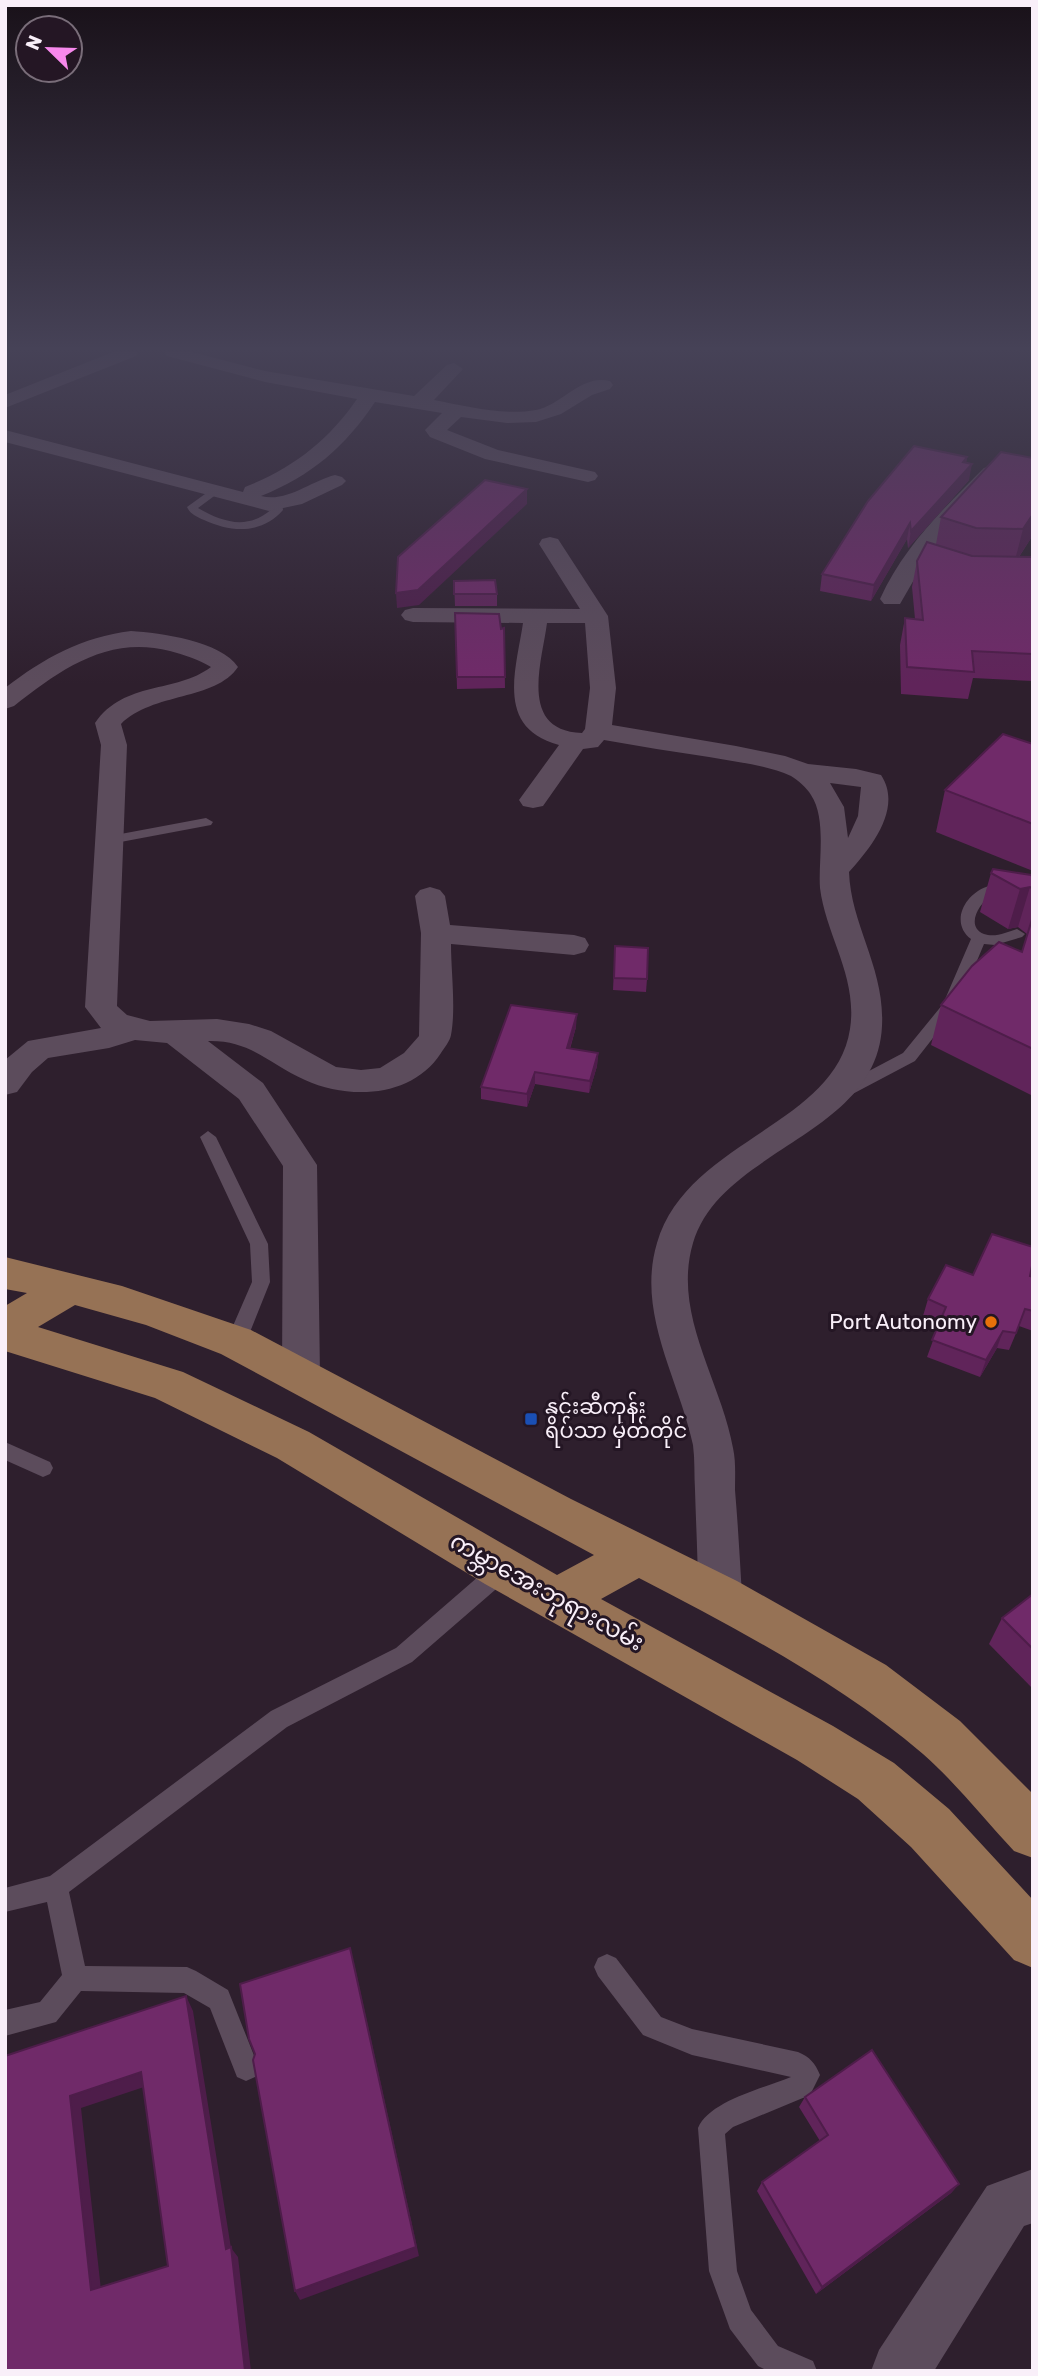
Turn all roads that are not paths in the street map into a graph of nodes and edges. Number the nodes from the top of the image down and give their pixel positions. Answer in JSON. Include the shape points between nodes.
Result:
{"nodes":[{"id":1,"x":108,"y":463,"type":"edge"},
{"id":2,"x":311,"y":463,"type":"edge"},
{"id":3,"x":528,"y":463,"type":"edge"},
{"id":4,"x":588,"y":476,"type":"dead end"},
{"id":5,"x":335,"y":481,"type":"dead end"},
{"id":6,"x":1033,"y":481,"type":"edge"},
{"id":7,"x":216,"y":491,"type":"junction"},
{"id":8,"x":240,"y":497,"type":"junction"},
{"id":9,"x":277,"y":503,"type":"junction"},
{"id":10,"x":550,"y":544,"type":"dead end"},
{"id":11,"x":916,"y":555,"type":"junction"},
{"id":12,"x":941,"y":564,"type":"edge"},
{"id":13,"x":892,"y":599,"type":"dead end"},
{"id":14,"x":413,"y":615,"type":"dead end"},
{"id":15,"x":596,"y":616,"type":"junction"},
{"id":16,"x":536,"y":617,"type":"junction"},
{"id":17,"x":5,"y":701,"type":"edge"},
{"id":18,"x":586,"y":737,"type":"junction"},
{"id":19,"x":804,"y":772,"type":"junction"},
{"id":20,"x":533,"y":800,"type":"dead end"},
{"id":21,"x":206,"y":822,"type":"dead end"},
{"id":22,"x":110,"y":840,"type":"junction"},
{"id":23,"x":832,"y":872,"type":"junction"},
{"id":24,"x":1025,"y":894,"type":"dead end"},
{"id":25,"x":430,"y":895,"type":"dead end"},
{"id":26,"x":436,"y":933,"type":"junction"},
{"id":27,"x":1017,"y":934,"type":"edge"},
{"id":28,"x":978,"y":940,"type":"junction"},
{"id":29,"x":574,"y":946,"type":"dead end"},
{"id":30,"x":138,"y":1028,"type":"junction"},
{"id":31,"x":177,"y":1034,"type":"junction"},
{"id":32,"x":5,"y":1039,"type":"edge"},
{"id":33,"x":39,"y":1049,"type":"junction"},
{"id":34,"x":5,"y":1084,"type":"edge"},
{"id":35,"x":830,"y":1099,"type":"junction"},
{"id":36,"x":208,"y":1137,"type":"dead end"},
{"id":37,"x":5,"y":1273,"type":"edge"},
{"id":38,"x":71,"y":1288,"type":"junction"},
{"id":39,"x":5,"y":1326,"type":"edge"},
{"id":40,"x":5,"y":1334,"type":"edge"},
{"id":41,"x":236,"y":1342,"type":"junction"},
{"id":42,"x":301,"y":1375,"type":"junction"},
{"id":43,"x":5,"y":1450,"type":"edge"},
{"id":44,"x":43,"y":1468,"type":"dead end"},
{"id":45,"x":638,"y":1555,"type":"junction"},
{"id":46,"x":502,"y":1569,"type":"junction"},
{"id":47,"x":720,"y":1596,"type":"junction"},
{"id":48,"x":557,"y":1599,"type":"junction"},
{"id":49,"x":1033,"y":1832,"type":"edge"},
{"id":50,"x":56,"y":1887,"type":"junction"},
{"id":51,"x":5,"y":1900,"type":"edge"},
{"id":52,"x":1033,"y":1941,"type":"edge"},
{"id":53,"x":607,"y":1967,"type":"dead end"},
{"id":54,"x":75,"y":1978,"type":"junction"},
{"id":55,"x":5,"y":2022,"type":"edge"},
{"id":56,"x":246,"y":2068,"type":"edge"},
{"id":57,"x":1033,"y":2196,"type":"edge"},
{"id":58,"x":803,"y":2371,"type":"edge"},
{"id":59,"x":900,"y":2371,"type":"edge"}],
"edges":[{"from":1,"to":7,"type":"street"},
{"from":2,"to":8,"type":"street"},
{"from":3,"to":4,"type":"street"},
{"from":5,"to":9,"type":"street"},
{"from":6,"to":11,"type":"street","via":[[991,472]]},
{"from":7,"to":8,"type":"street"},
{"from":7,"to":9,"type":"lane","via":[[199,500],[193,510],[239,529],[274,515]]},
{"from":8,"to":9,"type":"street"},
{"from":10,"to":15,"type":"street"},
{"from":11,"to":12,"type":"street"},
{"from":11,"to":13,"type":"street"},
{"from":14,"to":16,"type":"street"},
{"from":15,"to":16,"type":"street"},
{"from":15,"to":18,"type":"street","via":[[603,688]]},
{"from":16,"to":18,"type":"street","via":[[524,696],[528,710],[547,732]]},
{"from":17,"to":22,"type":"street","via":[[49,666],[104,641],[143,638],[169,642],[218,659],[226,667],[203,680],[129,704],[108,723],[114,745]]},
{"from":18,"to":19,"type":"street","via":[[736,754]]},
{"from":18,"to":20,"type":"street"},
{"from":19,"to":23,"type":"street","via":[[830,804]]},
{"from":19,"to":23,"type":"street","via":[[856,777],[875,787],[872,816],[860,844]]},
{"from":21,"to":22,"type":"lane"},
{"from":22,"to":30,"type":"street","via":[[101,1007],[115,1022]]},
{"from":23,"to":35,"type":"street","via":[[862,974],[866,1029],[859,1063]]},
{"from":24,"to":28,"type":"lane","via":[[1004,887],[973,901],[966,916],[967,929]]},
{"from":25,"to":26,"type":"street"},
{"from":26,"to":29,"type":"street"},
{"from":26,"to":31,"type":"street","via":[[435,1037],[427,1052],[409,1068],[384,1080],[329,1077],[248,1035],[223,1031]]},
{"from":27,"to":28,"type":"lane","via":[[999,942]]},
{"from":28,"to":35,"type":"lane","via":[[950,1006],[909,1057]]},
{"from":30,"to":31,"type":"street"},
{"from":30,"to":33,"type":"street"},
{"from":31,"to":42,"type":"street","via":[[250,1091],[300,1165]]},
{"from":32,"to":33,"type":"street"},
{"from":33,"to":34,"type":"street"},
{"from":35,"to":47,"type":"street","via":[[723,1173],[684,1218],[674,1244],[671,1287],[681,1351],[713,1443]]},
{"from":36,"to":41,"type":"lane","via":[[259,1244],[261,1282]]},
{"from":37,"to":38,"type":"main road"},
{"from":38,"to":39,"type":"main road"},
{"from":38,"to":41,"type":"main road","via":[[193,1324]]},
{"from":40,"to":46,"type":"main road","name":"ကမ္ဘာအေးဘုရားလမ်း","via":[[168,1384],[293,1445]]},
{"from":41,"to":42,"type":"main road"},
{"from":42,"to":45,"type":"main road"},
{"from":43,"to":44,"type":"lane"},
{"from":45,"to":47,"type":"main road"},
{"from":45,"to":48,"type":"main road"},
{"from":46,"to":48,"type":"main road","name":"ကမ္ဘာအေးဘုရားလမ်း"},
{"from":46,"to":50,"type":"lane","via":[[404,1655],[279,1719]]},
{"from":47,"to":49,"type":"main road","via":[[869,1682],[942,1738]]},
{"from":48,"to":52,"type":"main road","name":"ကမ္ဘာအေးဘုရားလမ်း","via":[[876,1782],[930,1828]]},
{"from":50,"to":51,"type":"lane"},
{"from":50,"to":54,"type":"lane"},
{"from":53,"to":58,"type":"lane","via":[[652,2026],[692,2042],[798,2065],[807,2075],[801,2086],[724,2117],[711,2127],[723,2271],[740,2319],[768,2356]]},
{"from":54,"to":55,"type":"lane","via":[[47,2013]]},
{"from":54,"to":56,"type":"lane","via":[[187,1980],[219,1999]]},
{"from":57,"to":59,"type":"street","via":[[1006,2205]]}]}
